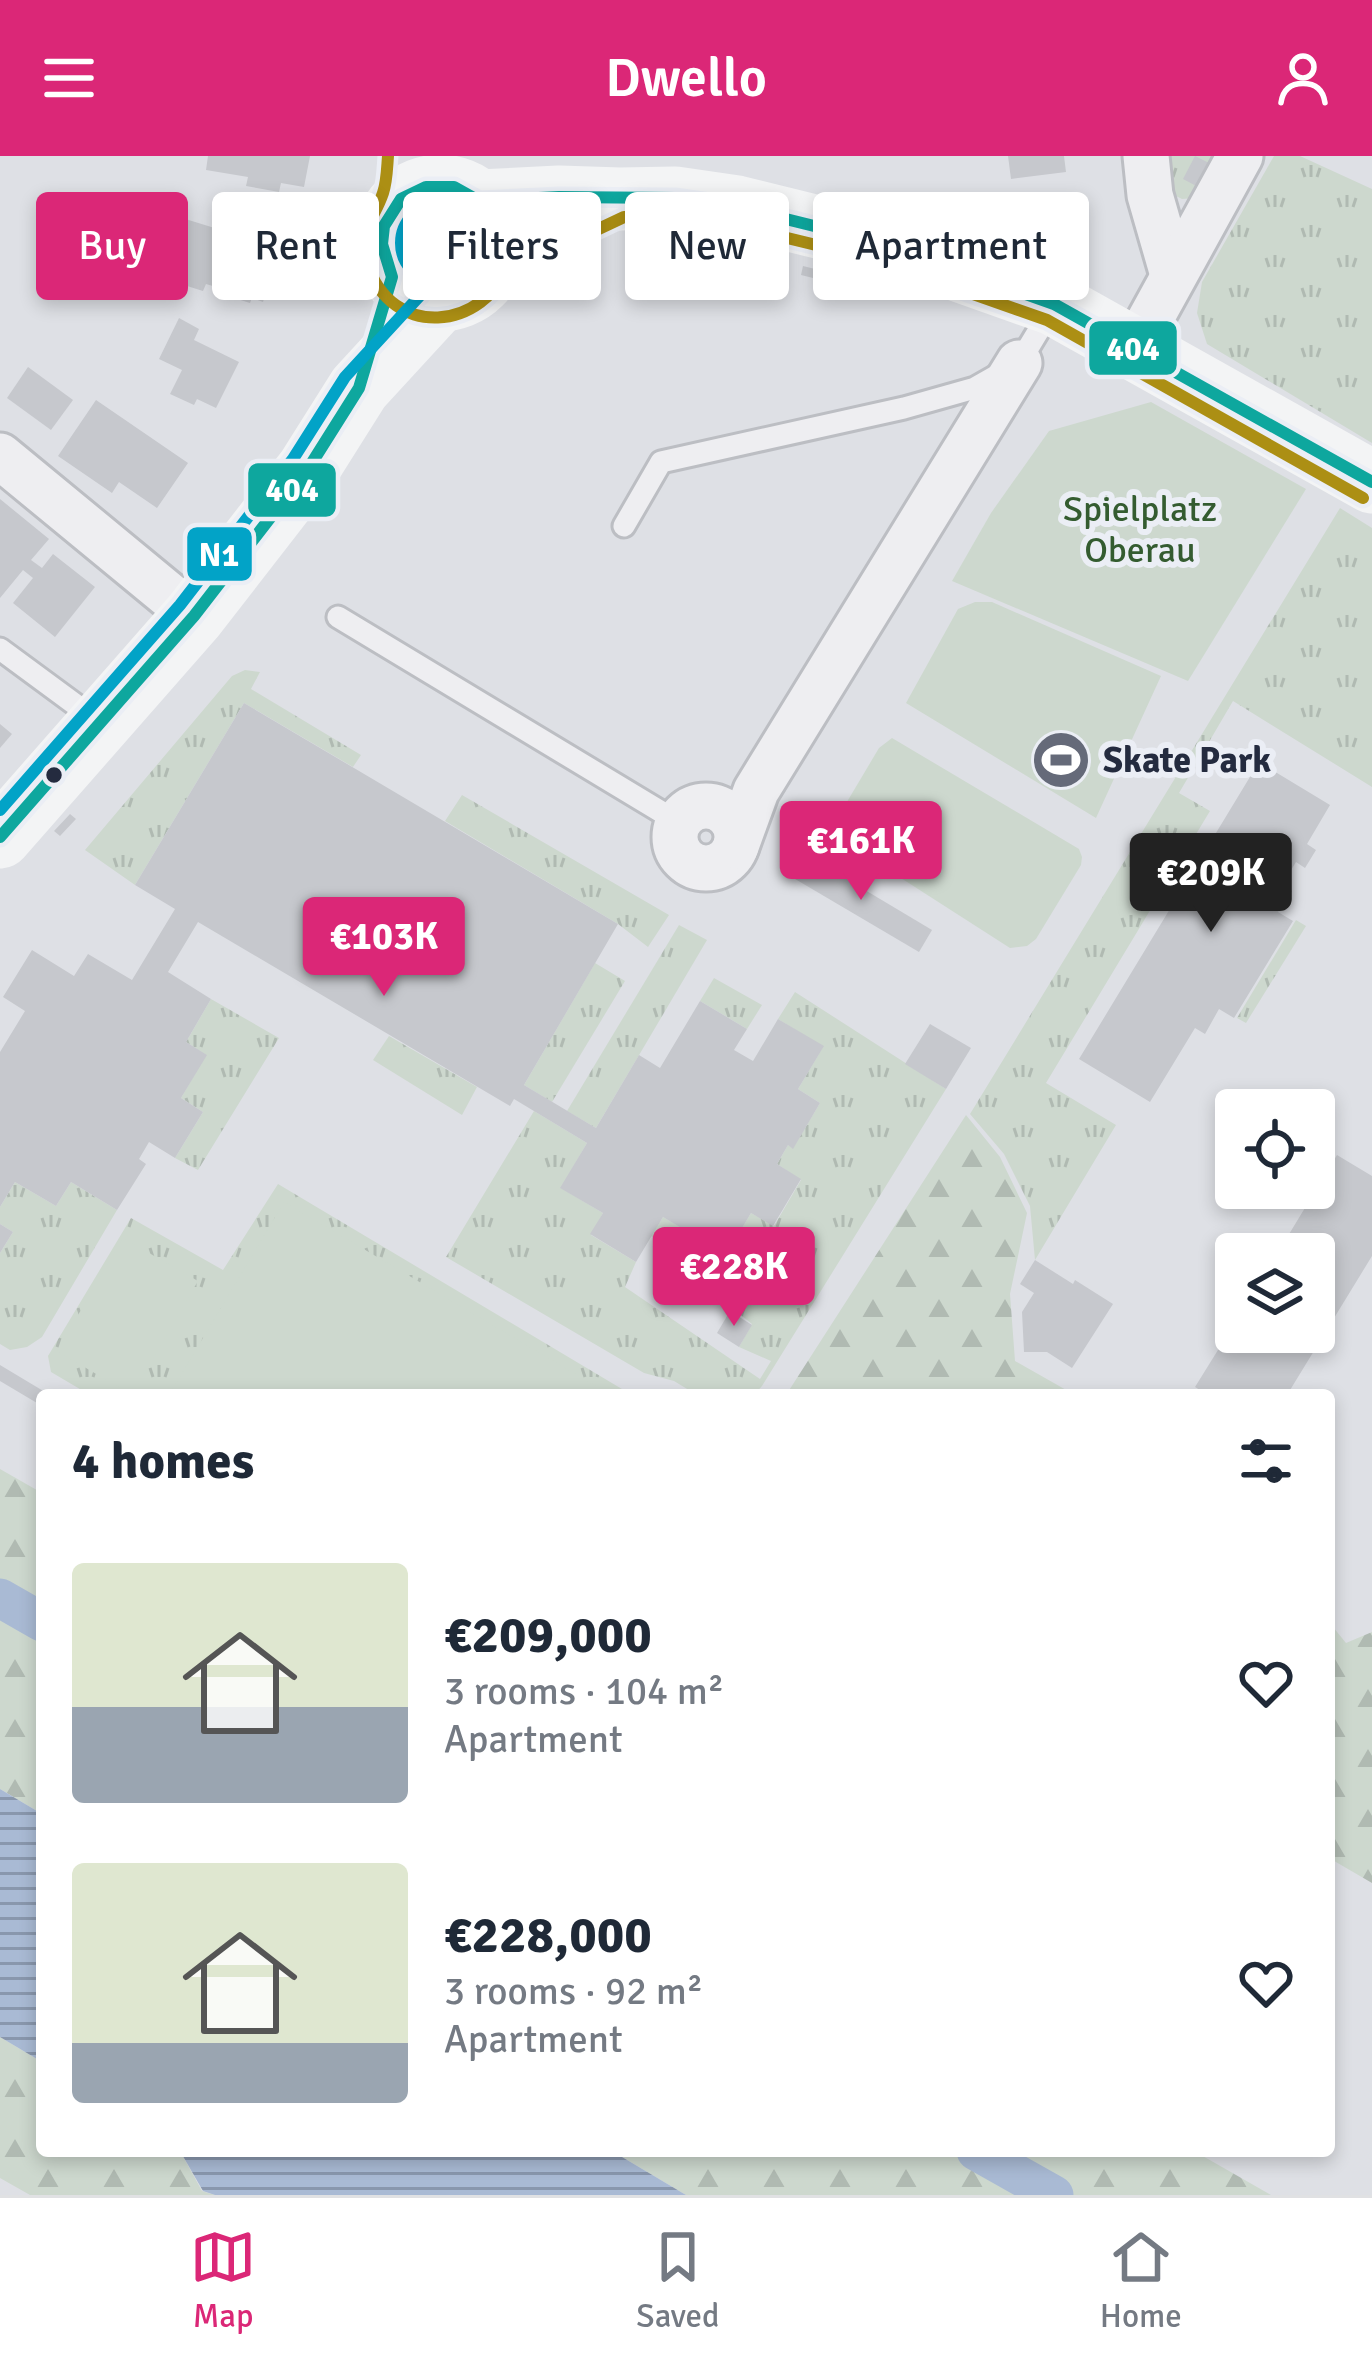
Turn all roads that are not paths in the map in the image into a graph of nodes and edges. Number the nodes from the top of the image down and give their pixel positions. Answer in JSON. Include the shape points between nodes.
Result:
{"nodes":[{"id":1,"x":1146,"y":156,"type":"edge"},
{"id":2,"x":1240,"y":156,"type":"edge"},
{"id":3,"x":404,"y":178,"type":"edge"},
{"id":4,"x":456,"y":192,"type":"edge"},
{"id":5,"x":601,"y":199,"type":"edge"},
{"id":6,"x":1173,"y":275,"type":"junction"},
{"id":7,"x":403,"y":277,"type":"edge"},
{"id":8,"x":410,"y":300,"type":"edge"},
{"id":9,"x":1054,"y":304,"type":"junction"},
{"id":10,"x":1135,"y":347,"type":"junction"},
{"id":11,"x":1019,"y":363,"type":"junction"},
{"id":12,"x":0,"y":456,"type":"edge"},
{"id":13,"x":1372,"y":482,"type":"edge"},
{"id":14,"x":624,"y":526,"type":"dead end"},
{"id":15,"x":194,"y":616,"type":"junction"},
{"id":16,"x":338,"y":617,"type":"dead end"},
{"id":17,"x":0,"y":649,"type":"edge"},
{"id":18,"x":100,"y":723,"type":"junction"},
{"id":19,"x":757,"y":791,"type":"junction"},
{"id":20,"x":696,"y":814,"type":"junction"},
{"id":21,"x":0,"y":837,"type":"edge"}],
"edges":[{"from":1,"to":6,"type":"street"},
{"from":2,"to":6,"type":"street"},
{"from":3,"to":4,"type":"main road","via":[[413,191],[440,185]]},
{"from":3,"to":7,"type":"main road","via":[[382,244],[385,261]]},
{"from":5,"to":9,"type":"main road","via":[[675,198],[758,212],[879,242]]},
{"from":6,"to":10,"type":"street"},
{"from":8,"to":15,"type":"main road","via":[[308,470]]},
{"from":9,"to":10,"type":"main road"},
{"from":9,"to":11,"type":"lane"},
{"from":10,"to":13,"type":"main road"},
{"from":11,"to":14,"type":"lane","via":[[975,388],[922,403],[662,462]]},
{"from":11,"to":19,"type":"street"},
{"from":12,"to":15,"type":"street"},
{"from":15,"to":18,"type":"main road"},
{"from":16,"to":20,"type":"lane"},
{"from":17,"to":18,"type":"lane"},
{"from":18,"to":21,"type":"main road"},
{"from":19,"to":20,"type":"street","via":[[743,804]]},
{"from":19,"to":20,"type":"street","via":[[724,863],[704,868],[685,860],[675,842]]}]}
